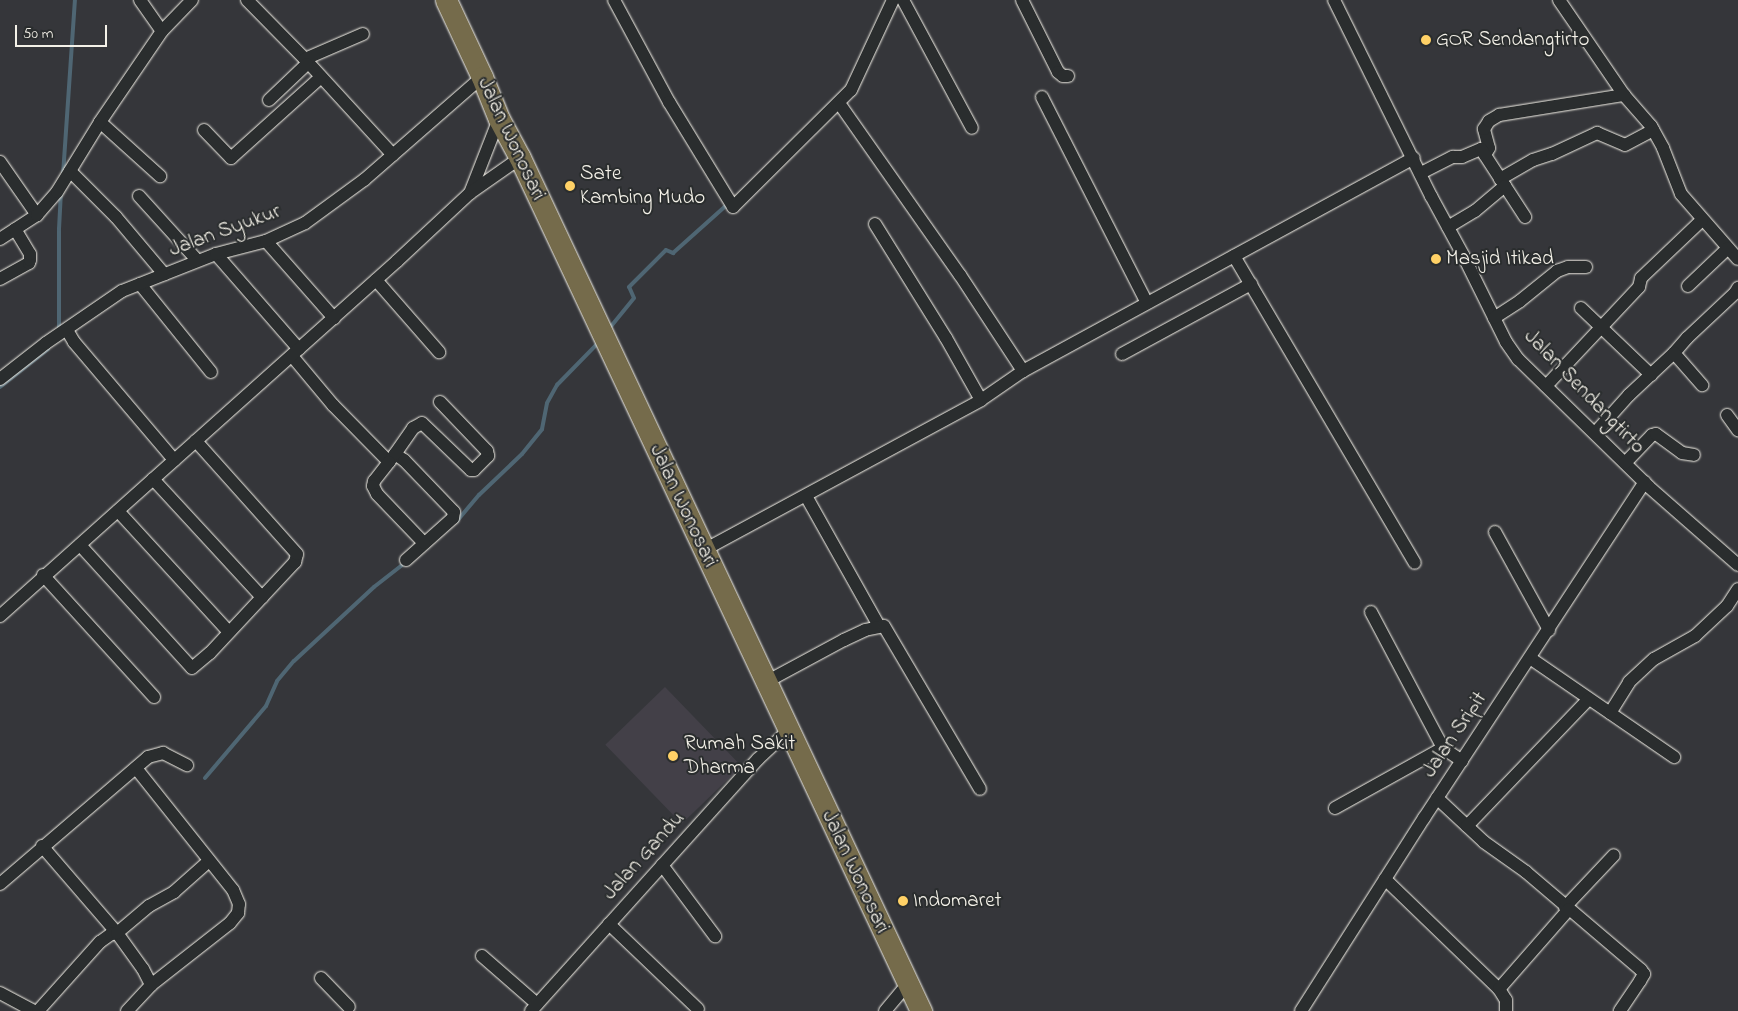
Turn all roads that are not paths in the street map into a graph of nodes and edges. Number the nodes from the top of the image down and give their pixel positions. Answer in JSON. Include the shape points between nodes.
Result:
{"nodes":[{"id":1,"x":140,"y":0,"type":"edge"},
{"id":2,"x":192,"y":0,"type":"edge"},
{"id":3,"x":247,"y":0,"type":"edge"},
{"id":4,"x":446,"y":0,"type":"edge"},
{"id":5,"x":614,"y":0,"type":"edge"},
{"id":6,"x":893,"y":0,"type":"edge"},
{"id":7,"x":903,"y":0,"type":"edge"},
{"id":8,"x":1022,"y":0,"type":"edge"},
{"id":9,"x":1334,"y":0,"type":"edge"},
{"id":10,"x":1559,"y":0,"type":"edge"},
{"id":11,"x":162,"y":31,"type":"junction"},
{"id":12,"x":364,"y":34,"type":"dead end"},
{"id":13,"x":306,"y":62,"type":"junction"},
{"id":14,"x":1068,"y":76,"type":"dead end"},
{"id":15,"x":320,"y":78,"type":"junction"},
{"id":16,"x":482,"y":78,"type":"junction"},
{"id":17,"x":1624,"y":95,"type":"junction"},
{"id":18,"x":1042,"y":97,"type":"dead end"},
{"id":19,"x":269,"y":100,"type":"dead end"},
{"id":20,"x":839,"y":103,"type":"junction"},
{"id":21,"x":499,"y":119,"type":"junction"},
{"id":22,"x":100,"y":122,"type":"junction"},
{"id":23,"x":972,"y":128,"type":"dead end"},
{"id":24,"x":204,"y":130,"type":"dead end"},
{"id":25,"x":1653,"y":130,"type":"junction"},
{"id":26,"x":393,"y":155,"type":"junction"},
{"id":27,"x":1485,"y":155,"type":"junction"},
{"id":28,"x":520,"y":158,"type":"junction"},
{"id":29,"x":1414,"y":158,"type":"junction"},
{"id":30,"x":0,"y":162,"type":"edge"},
{"id":31,"x":1421,"y":173,"type":"junction"},
{"id":32,"x":68,"y":174,"type":"junction"},
{"id":33,"x":160,"y":176,"type":"dead end"},
{"id":34,"x":1502,"y":182,"type":"junction"},
{"id":35,"x":470,"y":193,"type":"junction"},
{"id":36,"x":139,"y":196,"type":"dead end"},
{"id":37,"x":37,"y":215,"type":"junction"},
{"id":38,"x":1525,"y":217,"type":"dead end"},
{"id":39,"x":1702,"y":220,"type":"junction"},
{"id":40,"x":875,"y":224,"type":"dead end"},
{"id":41,"x":1448,"y":228,"type":"junction"},
{"id":42,"x":15,"y":229,"type":"junction"},
{"id":43,"x":0,"y":239,"type":"edge"},
{"id":44,"x":266,"y":241,"type":"junction"},
{"id":45,"x":1728,"y":248,"type":"junction"},
{"id":46,"x":216,"y":254,"type":"junction"},
{"id":47,"x":1234,"y":256,"type":"junction"},
{"id":48,"x":1738,"y":259,"type":"edge"},
{"id":49,"x":197,"y":260,"type":"junction"},
{"id":50,"x":1586,"y":267,"type":"dead end"},
{"id":51,"x":164,"y":274,"type":"junction"},
{"id":52,"x":0,"y":279,"type":"edge"},
{"id":53,"x":376,"y":280,"type":"junction"},
{"id":54,"x":140,"y":284,"type":"junction"},
{"id":55,"x":1251,"y":284,"type":"junction"},
{"id":56,"x":1688,"y":286,"type":"dead end"},
{"id":57,"x":1738,"y":288,"type":"edge"},
{"id":58,"x":1148,"y":303,"type":"junction"},
{"id":59,"x":1581,"y":308,"type":"dead end"},
{"id":60,"x":334,"y":318,"type":"junction"},
{"id":61,"x":1494,"y":318,"type":"junction"},
{"id":62,"x":1601,"y":328,"type":"junction"},
{"id":63,"x":66,"y":330,"type":"junction"},
{"id":64,"x":439,"y":352,"type":"dead end"},
{"id":65,"x":295,"y":353,"type":"junction"},
{"id":66,"x":1674,"y":353,"type":"junction"},
{"id":67,"x":1122,"y":354,"type":"dead end"},
{"id":68,"x":1023,"y":371,"type":"junction"},
{"id":69,"x":211,"y":372,"type":"dead end"},
{"id":70,"x":1651,"y":375,"type":"junction"},
{"id":71,"x":0,"y":379,"type":"edge"},
{"id":72,"x":1702,"y":385,"type":"dead end"},
{"id":73,"x":1546,"y":386,"type":"junction"},
{"id":74,"x":981,"y":400,"type":"junction"},
{"id":75,"x":440,"y":402,"type":"dead end"},
{"id":76,"x":1727,"y":415,"type":"dead end"},
{"id":77,"x":1738,"y":430,"type":"edge"},
{"id":78,"x":1595,"y":433,"type":"junction"},
{"id":79,"x":196,"y":441,"type":"junction"},
{"id":80,"x":1694,"y":455,"type":"dead end"},
{"id":81,"x":392,"y":458,"type":"junction"},
{"id":82,"x":174,"y":460,"type":"junction"},
{"id":83,"x":1625,"y":463,"type":"junction"},
{"id":84,"x":153,"y":479,"type":"junction"},
{"id":85,"x":1645,"y":482,"type":"junction"},
{"id":86,"x":806,"y":496,"type":"junction"},
{"id":87,"x":118,"y":511,"type":"junction"},
{"id":88,"x":1495,"y":532,"type":"dead end"},
{"id":89,"x":424,"y":542,"type":"junction"},
{"id":90,"x":80,"y":545,"type":"junction"},
{"id":91,"x":704,"y":550,"type":"junction"},
{"id":92,"x":406,"y":560,"type":"dead end"},
{"id":93,"x":1415,"y":562,"type":"dead end"},
{"id":94,"x":1738,"y":565,"type":"edge"},
{"id":95,"x":43,"y":576,"type":"junction"},
{"id":96,"x":1738,"y":589,"type":"edge"},
{"id":97,"x":262,"y":598,"type":"junction"},
{"id":98,"x":1371,"y":612,"type":"dead end"},
{"id":99,"x":0,"y":616,"type":"edge"},
{"id":100,"x":879,"y":626,"type":"junction"},
{"id":101,"x":1549,"y":630,"type":"junction"},
{"id":102,"x":228,"y":631,"type":"junction"},
{"id":103,"x":1530,"y":658,"type":"junction"},
{"id":104,"x":766,"y":682,"type":"junction"},
{"id":105,"x":154,"y":697,"type":"dead end"},
{"id":106,"x":1589,"y":699,"type":"junction"},
{"id":107,"x":1610,"y":713,"type":"junction"},
{"id":108,"x":788,"y":730,"type":"junction"},
{"id":109,"x":1443,"y":748,"type":"junction"},
{"id":110,"x":1674,"y":757,"type":"dead end"},
{"id":111,"x":1462,"y":761,"type":"junction"},
{"id":112,"x":187,"y":765,"type":"dead end"},
{"id":113,"x":136,"y":768,"type":"junction"},
{"id":114,"x":980,"y":789,"type":"dead end"},
{"id":115,"x":1437,"y":798,"type":"junction"},
{"id":116,"x":1335,"y":808,"type":"dead end"},
{"id":117,"x":1467,"y":826,"type":"junction"},
{"id":118,"x":42,"y":846,"type":"junction"},
{"id":119,"x":1614,"y":856,"type":"dead end"},
{"id":120,"x":209,"y":861,"type":"junction"},
{"id":121,"x":662,"y":866,"type":"junction"},
{"id":122,"x":1385,"y":879,"type":"junction"},
{"id":123,"x":0,"y":884,"type":"edge"},
{"id":124,"x":1567,"y":908,"type":"junction"},
{"id":125,"x":609,"y":924,"type":"junction"},
{"id":126,"x":117,"y":933,"type":"junction"},
{"id":127,"x":715,"y":936,"type":"dead end"},
{"id":128,"x":482,"y":956,"type":"dead end"},
{"id":129,"x":320,"y":978,"type":"dead end"},
{"id":130,"x":908,"y":984,"type":"junction"},
{"id":131,"x":151,"y":985,"type":"junction"},
{"id":132,"x":1499,"y":989,"type":"junction"},
{"id":133,"x":0,"y":993,"type":"edge"},
{"id":134,"x":534,"y":1007,"type":"edge"},
{"id":135,"x":698,"y":1009,"type":"dead end"},
{"id":136,"x":350,"y":1010,"type":"edge"},
{"id":137,"x":36,"y":1011,"type":"edge"},
{"id":138,"x":127,"y":1011,"type":"edge"},
{"id":139,"x":885,"y":1011,"type":"edge"},
{"id":140,"x":921,"y":1011,"type":"edge"},
{"id":141,"x":1301,"y":1011,"type":"edge"},
{"id":142,"x":1506,"y":1011,"type":"edge"},
{"id":143,"x":1620,"y":1011,"type":"edge"}],
"edges":[{"from":1,"to":11,"type":"street"},
{"from":2,"to":11,"type":"street"},
{"from":3,"to":13,"type":"street"},
{"from":4,"to":16,"type":"highway","name":"Jalan Wonosari"},
{"from":5,"to":20,"type":"street","via":[[669,102],[733,207]]},
{"from":6,"to":20,"type":"street","via":[[851,90]]},
{"from":7,"to":23,"type":"street"},
{"from":8,"to":14,"type":"street","via":[[1058,72]]},
{"from":9,"to":29,"type":"street","name":"Jalan Sendangtirto"},
{"from":10,"to":17,"type":"street"},
{"from":11,"to":22,"type":"street"},
{"from":12,"to":13,"type":"street"},
{"from":13,"to":15,"type":"street"},
{"from":13,"to":19,"type":"street"},
{"from":15,"to":24,"type":"street","via":[[231,158]]},
{"from":15,"to":26,"type":"street"},
{"from":16,"to":21,"type":"highway","name":"Jalan Wonosari"},
{"from":16,"to":26,"type":"street","name":"Jalan Syukur"},
{"from":17,"to":25,"type":"street"},
{"from":17,"to":27,"type":"street","via":[[1499,114],[1484,129],[1489,148]]},
{"from":18,"to":58,"type":"street"},
{"from":20,"to":68,"type":"street"},
{"from":21,"to":28,"type":"highway","name":"Jalan Wonosari"},
{"from":21,"to":35,"type":"street"},
{"from":22,"to":32,"type":"street"},
{"from":22,"to":33,"type":"street"},
{"from":25,"to":34,"type":"street","via":[[1625,145],[1597,133],[1533,160]]},
{"from":25,"to":39,"type":"street","via":[[1681,194]]},
{"from":26,"to":44,"type":"street","name":"Jalan Syukur","via":[[331,206],[305,223]]},
{"from":27,"to":31,"type":"street","via":[[1478,149]]},
{"from":27,"to":34,"type":"street"},
{"from":28,"to":35,"type":"street"},
{"from":28,"to":91,"type":"highway","name":"Jalan Wonosari"},
{"from":29,"to":31,"type":"street","name":"Jalan Sendangtirto"},
{"from":29,"to":47,"type":"street"},
{"from":30,"to":37,"type":"street"},
{"from":31,"to":41,"type":"street","name":"Jalan Sendangtirto"},
{"from":32,"to":37,"type":"street","via":[[58,192]]},
{"from":32,"to":51,"type":"street","via":[[116,218]]},
{"from":34,"to":38,"type":"street"},
{"from":34,"to":41,"type":"street","via":[[1475,211]]},
{"from":35,"to":53,"type":"street"},
{"from":36,"to":49,"type":"street"},
{"from":37,"to":42,"type":"street"},
{"from":39,"to":45,"type":"street"},
{"from":39,"to":62,"type":"street","via":[[1641,278],[1640,287]]},
{"from":40,"to":74,"type":"street"},
{"from":41,"to":61,"type":"street","name":"Jalan Sendangtirto"},
{"from":42,"to":43,"type":"street"},
{"from":42,"to":52,"type":"street","via":[[30,260]]},
{"from":44,"to":46,"type":"street","name":"Jalan Syukur"},
{"from":44,"to":60,"type":"street"},
{"from":45,"to":48,"type":"street"},
{"from":45,"to":56,"type":"street"},
{"from":46,"to":49,"type":"street","name":"Jalan Syukur"},
{"from":46,"to":65,"type":"street"},
{"from":47,"to":55,"type":"street"},
{"from":47,"to":58,"type":"street"},
{"from":49,"to":51,"type":"street","name":"Jalan Syukur"},
{"from":50,"to":61,"type":"street","via":[[1568,267],[1557,272]]},
{"from":51,"to":54,"type":"street","name":"Jalan Syukur"},
{"from":53,"to":60,"type":"street"},
{"from":53,"to":64,"type":"street"},
{"from":54,"to":63,"type":"street","name":"Jalan Syukur","via":[[122,291]]},
{"from":54,"to":69,"type":"street"},
{"from":55,"to":67,"type":"street"},
{"from":55,"to":93,"type":"street"},
{"from":57,"to":66,"type":"street"},
{"from":58,"to":68,"type":"street"},
{"from":59,"to":62,"type":"street"},
{"from":60,"to":65,"type":"street"},
{"from":61,"to":73,"type":"street","name":"Jalan Sendangtirto","via":[[1518,359]]},
{"from":62,"to":70,"type":"street"},
{"from":62,"to":73,"type":"street"},
{"from":63,"to":71,"type":"street","name":"Jalan Syukur"},
{"from":63,"to":82,"type":"street"},
{"from":65,"to":79,"type":"street"},
{"from":65,"to":81,"type":"street","via":[[333,405]]},
{"from":66,"to":70,"type":"street"},
{"from":66,"to":72,"type":"street"},
{"from":68,"to":74,"type":"street"},
{"from":70,"to":78,"type":"street"},
{"from":73,"to":78,"type":"street","name":"Jalan Sendangtirto"},
{"from":74,"to":86,"type":"street"},
{"from":75,"to":81,"type":"street","via":[[487,451],[488,456],[471,470],[422,422],[413,428]]},
{"from":76,"to":77,"type":"street"},
{"from":78,"to":83,"type":"street","name":"Jalan Sendangtirto"},
{"from":79,"to":82,"type":"street"},
{"from":79,"to":97,"type":"street","via":[[297,554],[295,562]]},
{"from":80,"to":83,"type":"street","via":[[1682,453],[1656,434]]},
{"from":81,"to":89,"type":"street","via":[[373,486]]},
{"from":81,"to":89,"type":"street","via":[[404,460],[455,515]]},
{"from":82,"to":84,"type":"street"},
{"from":83,"to":85,"type":"street","name":"Jalan Sendangtirto"},
{"from":84,"to":87,"type":"street"},
{"from":84,"to":97,"type":"street"},
{"from":85,"to":94,"type":"street","name":"Jalan Sendangtirto"},
{"from":85,"to":101,"type":"street","name":"Jalan Sripit"},
{"from":86,"to":91,"type":"street"},
{"from":86,"to":100,"type":"street"},
{"from":87,"to":90,"type":"street"},
{"from":87,"to":102,"type":"street"},
{"from":88,"to":101,"type":"street"},
{"from":89,"to":92,"type":"street"},
{"from":90,"to":95,"type":"street"},
{"from":90,"to":102,"type":"street","via":[[192,668]]},
{"from":91,"to":104,"type":"highway","name":"Jalan Wonosari"},
{"from":95,"to":99,"type":"street"},
{"from":95,"to":105,"type":"street"},
{"from":96,"to":107,"type":"street","via":[[1727,606],[1695,636],[1654,659],[1629,682]]},
{"from":97,"to":102,"type":"street"},
{"from":98,"to":109,"type":"street"},
{"from":100,"to":104,"type":"street","via":[[844,640]]},
{"from":100,"to":114,"type":"street","via":[[884,626]]},
{"from":101,"to":103,"type":"street","name":"Jalan Sripit"},
{"from":103,"to":106,"type":"street"},
{"from":103,"to":111,"type":"street","name":"Jalan Sripit"},
{"from":104,"to":108,"type":"highway","name":"Jalan Wonosari"},
{"from":106,"to":107,"type":"street"},
{"from":106,"to":117,"type":"street"},
{"from":107,"to":110,"type":"street"},
{"from":108,"to":121,"type":"street","name":"Jalan Gandu"},
{"from":108,"to":130,"type":"highway","name":"Jalan Wonosari"},
{"from":109,"to":111,"type":"street"},
{"from":109,"to":116,"type":"street"},
{"from":111,"to":115,"type":"street","name":"Jalan Sripit"},
{"from":112,"to":113,"type":"street","via":[[163,753],[148,758]]},
{"from":113,"to":118,"type":"street"},
{"from":113,"to":120,"type":"street"},
{"from":115,"to":117,"type":"street"},
{"from":115,"to":122,"type":"street","name":"Jalan Sripit"},
{"from":117,"to":124,"type":"street"},
{"from":118,"to":123,"type":"street"},
{"from":118,"to":126,"type":"street"},
{"from":119,"to":124,"type":"street"},
{"from":120,"to":126,"type":"street","via":[[174,892],[149,906]]},
{"from":120,"to":131,"type":"street","via":[[233,890],[238,913],[230,923]]},
{"from":121,"to":125,"type":"street","name":"Jalan Gandu"},
{"from":121,"to":127,"type":"street"},
{"from":122,"to":132,"type":"street"},
{"from":122,"to":141,"type":"street","name":"Jalan Sripit"},
{"from":124,"to":132,"type":"street"},
{"from":124,"to":143,"type":"street","via":[[1644,974]]},
{"from":125,"to":134,"type":"street","name":"Jalan Gandu"},
{"from":125,"to":135,"type":"street"},
{"from":126,"to":131,"type":"street"},
{"from":126,"to":137,"type":"street","via":[[100,942]]},
{"from":128,"to":134,"type":"street"},
{"from":129,"to":136,"type":"street"},
{"from":130,"to":139,"type":"street"},
{"from":130,"to":140,"type":"highway","name":"Jalan Wonosari"},
{"from":131,"to":138,"type":"street"},
{"from":132,"to":142,"type":"street","via":[[1506,1000]]},
{"from":133,"to":137,"type":"street"}]}
